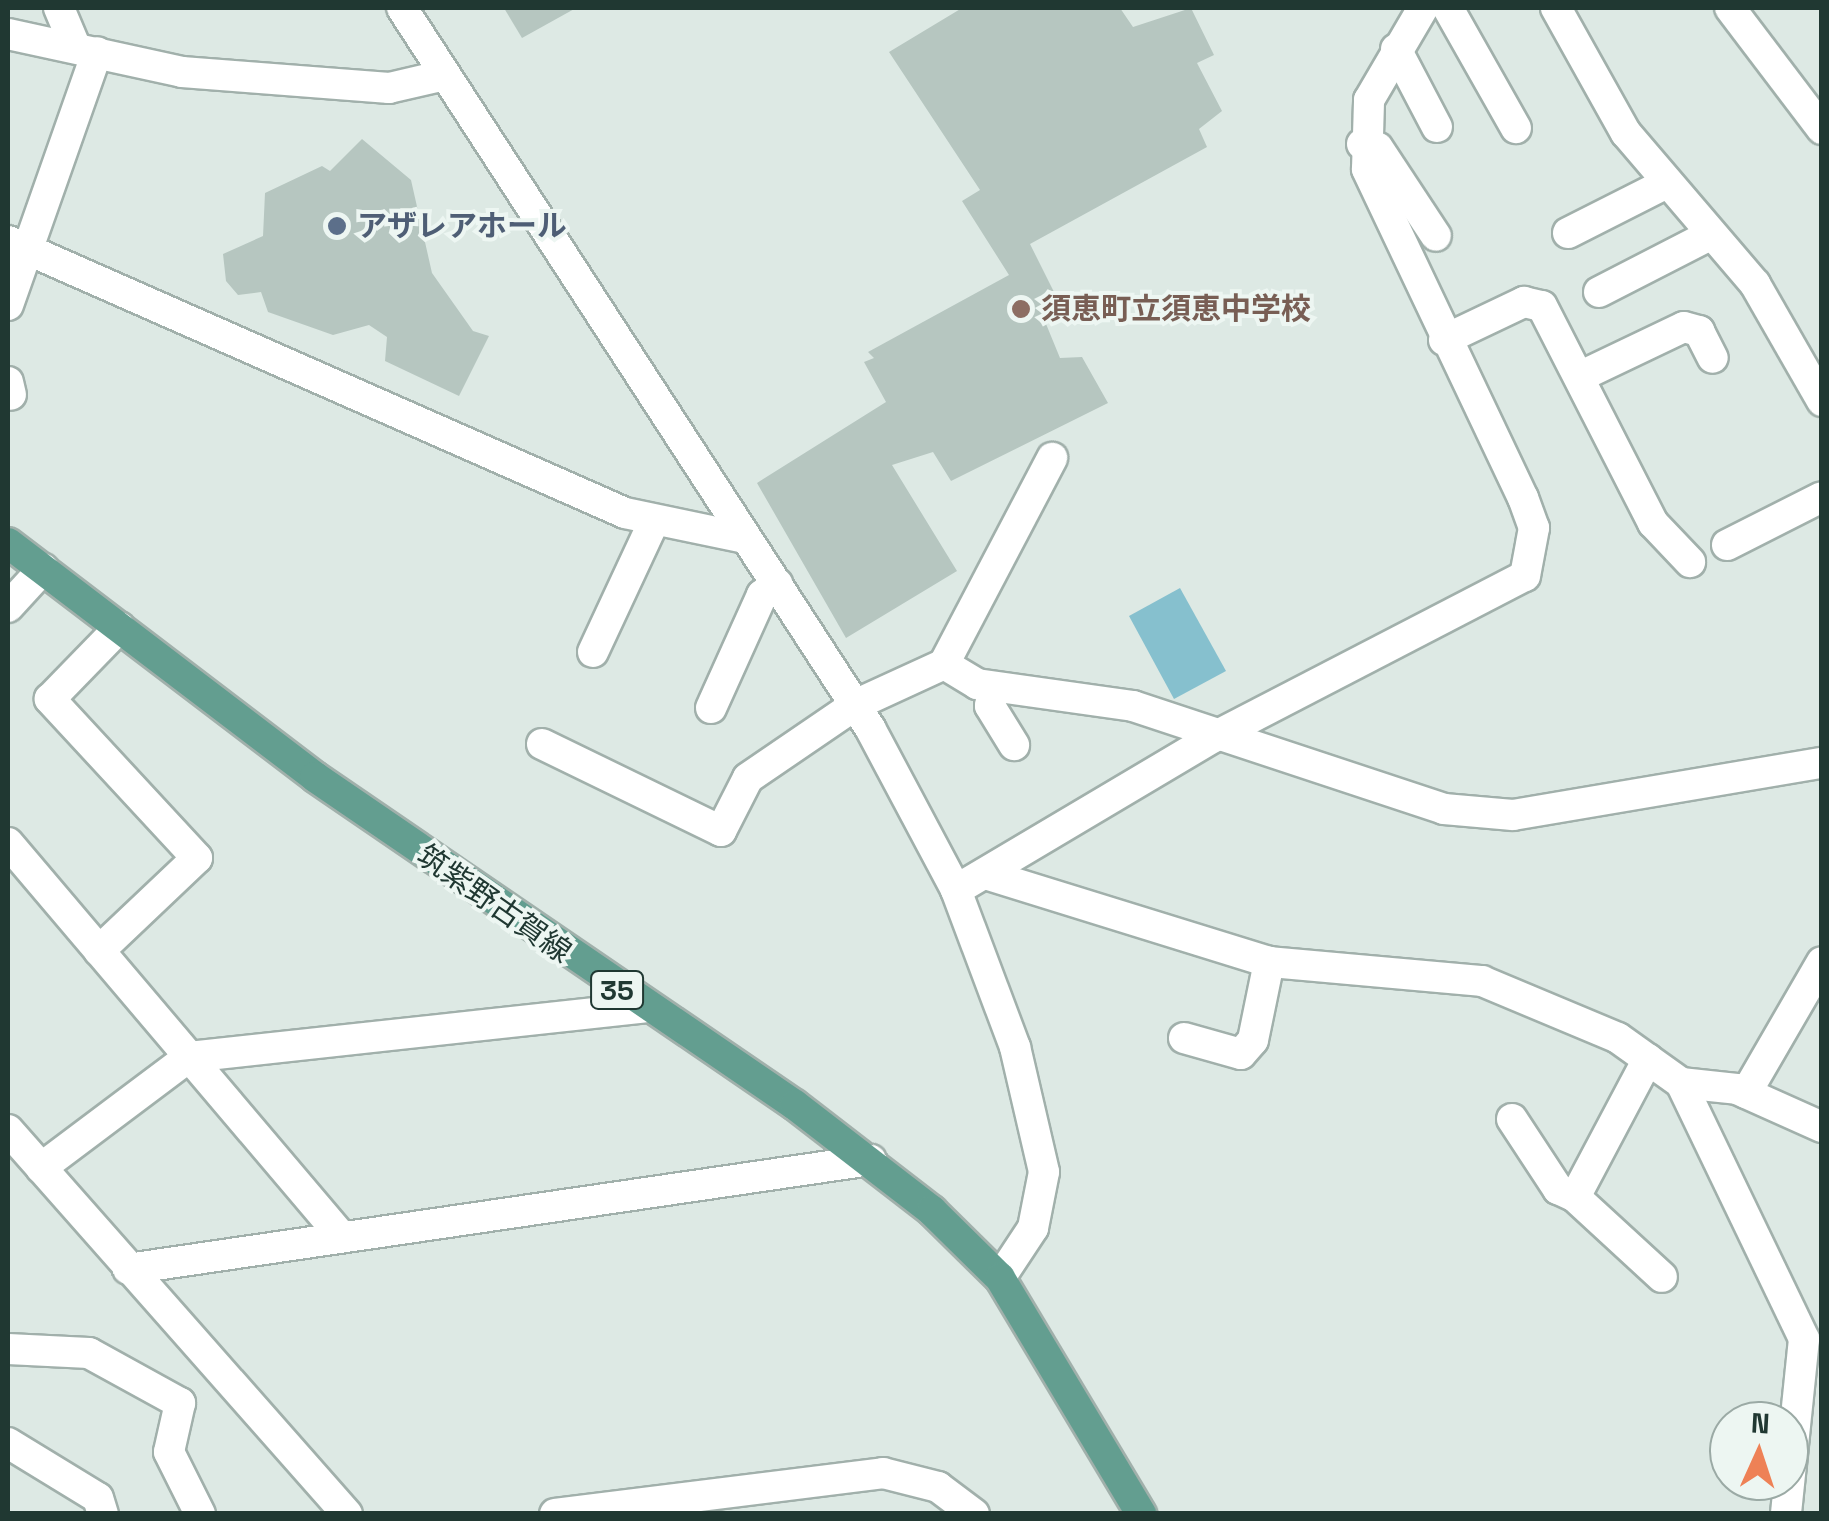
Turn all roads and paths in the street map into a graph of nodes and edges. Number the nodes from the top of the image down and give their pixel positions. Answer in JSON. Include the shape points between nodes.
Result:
{"nodes":[{"id":1,"x":60,"y":8,"type":"edge"},
{"id":2,"x":405,"y":8,"type":"edge"},
{"id":3,"x":1423,"y":8,"type":"edge"},
{"id":4,"x":1448,"y":8,"type":"edge"},
{"id":5,"x":1556,"y":8,"type":"edge"},
{"id":6,"x":1730,"y":8,"type":"edge"},
{"id":7,"x":8,"y":34,"type":"edge"},
{"id":8,"x":86,"y":49,"type":"junction"},
{"id":9,"x":1396,"y":49,"type":"junction"},
{"id":10,"x":446,"y":74,"type":"junction"},
{"id":11,"x":1437,"y":128,"type":"dead end"},
{"id":12,"x":1516,"y":128,"type":"dead end"},
{"id":13,"x":1822,"y":129,"type":"edge"},
{"id":14,"x":1362,"y":144,"type":"junction"},
{"id":15,"x":1667,"y":182,"type":"junction"},
{"id":16,"x":1568,"y":232,"type":"dead end"},
{"id":17,"x":1710,"y":234,"type":"junction"},
{"id":18,"x":1436,"y":236,"type":"dead end"},
{"id":19,"x":20,"y":246,"type":"edge"},
{"id":20,"x":1599,"y":292,"type":"dead end"},
{"id":21,"x":8,"y":305,"type":"edge"},
{"id":22,"x":1444,"y":340,"type":"junction"},
{"id":23,"x":1713,"y":358,"type":"dead end"},
{"id":24,"x":1579,"y":377,"type":"junction"},
{"id":25,"x":1822,"y":401,"type":"edge"},
{"id":26,"x":1052,"y":458,"type":"dead end"},
{"id":27,"x":1822,"y":496,"type":"edge"},
{"id":28,"x":654,"y":522,"type":"junction"},
{"id":29,"x":746,"y":538,"type":"junction"},
{"id":30,"x":8,"y":542,"type":"edge"},
{"id":31,"x":1727,"y":545,"type":"dead end"},
{"id":32,"x":1690,"y":562,"type":"dead end"},
{"id":33,"x":43,"y":569,"type":"junction"},
{"id":34,"x":776,"y":584,"type":"junction"},
{"id":35,"x":8,"y":607,"type":"edge"},
{"id":36,"x":120,"y":627,"type":"junction"},
{"id":37,"x":593,"y":652,"type":"dead end"},
{"id":38,"x":944,"y":664,"type":"junction"},
{"id":39,"x":993,"y":686,"type":"junction"},
{"id":40,"x":856,"y":705,"type":"junction"},
{"id":41,"x":711,"y":708,"type":"dead end"},
{"id":42,"x":1214,"y":737,"type":"junction"},
{"id":43,"x":542,"y":744,"type":"dead end"},
{"id":44,"x":1014,"y":746,"type":"dead end"},
{"id":45,"x":1822,"y":763,"type":"edge"},
{"id":46,"x":8,"y":843,"type":"edge"},
{"id":47,"x":985,"y":874,"type":"junction"},
{"id":48,"x":956,"y":890,"type":"junction"},
{"id":49,"x":99,"y":951,"type":"junction"},
{"id":50,"x":1269,"y":962,"type":"junction"},
{"id":51,"x":1822,"y":962,"type":"edge"},
{"id":52,"x":643,"y":1008,"type":"junction"},
{"id":53,"x":1184,"y":1038,"type":"dead end"},
{"id":54,"x":189,"y":1057,"type":"junction"},
{"id":55,"x":1648,"y":1059,"type":"junction"},
{"id":56,"x":1680,"y":1082,"type":"junction"},
{"id":57,"x":1746,"y":1093,"type":"junction"},
{"id":58,"x":1512,"y":1119,"type":"dead end"},
{"id":59,"x":1822,"y":1127,"type":"edge"},
{"id":60,"x":8,"y":1130,"type":"edge"},
{"id":61,"x":871,"y":1160,"type":"junction"},
{"id":62,"x":41,"y":1168,"type":"junction"},
{"id":63,"x":1575,"y":1197,"type":"junction"},
{"id":64,"x":342,"y":1238,"type":"junction"},
{"id":65,"x":128,"y":1269,"type":"junction"},
{"id":66,"x":1662,"y":1276,"type":"dead end"},
{"id":67,"x":1000,"y":1278,"type":"junction"},
{"id":68,"x":1813,"y":1337,"type":"edge"},
{"id":69,"x":8,"y":1349,"type":"edge"},
{"id":70,"x":216,"y":1367,"type":"junction"},
{"id":71,"x":180,"y":1403,"type":"junction"},
{"id":72,"x":8,"y":1442,"type":"edge"},
{"id":73,"x":1786,"y":1510,"type":"edge"},
{"id":74,"x":103,"y":1514,"type":"edge"},
{"id":75,"x":200,"y":1514,"type":"edge"},
{"id":76,"x":347,"y":1514,"type":"edge"},
{"id":77,"x":554,"y":1514,"type":"edge"},
{"id":78,"x":974,"y":1514,"type":"edge"},
{"id":79,"x":1141,"y":1514,"type":"edge"},
{"id":80,"x":1817,"y":1514,"type":"edge"}],
"edges":[{"from":1,"to":8,"type":"street"},
{"from":2,"to":10,"type":"street"},
{"from":3,"to":9,"type":"street"},
{"from":4,"to":12,"type":"street"},
{"from":5,"to":15,"type":"street","via":[[1588,74]]},
{"from":6,"to":13,"type":"street"},
{"from":7,"to":8,"type":"street"},
{"from":8,"to":10,"type":"street","via":[[182,72],[389,88]]},
{"from":8,"to":19,"type":"street"},
{"from":9,"to":11,"type":"street"},
{"from":9,"to":14,"type":"street","via":[[1368,100]]},
{"from":10,"to":29,"type":"street"},
{"from":14,"to":18,"type":"street","via":[[1378,148]]},
{"from":14,"to":22,"type":"street"},
{"from":15,"to":16,"type":"street"},
{"from":15,"to":17,"type":"street"},
{"from":17,"to":20,"type":"street"},
{"from":17,"to":25,"type":"street","via":[[1755,284]]},
{"from":19,"to":21,"type":"street"},
{"from":19,"to":28,"type":"street"},
{"from":22,"to":24,"type":"street","via":[[1524,302],[1542,306]]},
{"from":22,"to":42,"type":"street","via":[[1534,528],[1525,576]]},
{"from":23,"to":24,"type":"street","via":[[1699,330],[1684,327]]},
{"from":24,"to":32,"type":"street","via":[[1653,523]]},
{"from":26,"to":38,"type":"street"},
{"from":27,"to":31,"type":"street"},
{"from":28,"to":29,"type":"street"},
{"from":28,"to":37,"type":"street"},
{"from":29,"to":34,"type":"street"},
{"from":30,"to":33,"type":"main road","name":"筑紫野古賀線","number":"35"},
{"from":33,"to":35,"type":"street"},
{"from":33,"to":36,"type":"main road","name":"筑紫野古賀線","number":"35"},
{"from":34,"to":40,"type":"street"},
{"from":34,"to":41,"type":"street","via":[[762,595]]},
{"from":36,"to":49,"type":"street","via":[[50,699],[198,858]]},
{"from":36,"to":52,"type":"main road","name":"筑紫野古賀線","number":"35"},
{"from":38,"to":39,"type":"street"},
{"from":38,"to":40,"type":"street"},
{"from":39,"to":42,"type":"street","via":[[1133,706]]},
{"from":39,"to":44,"type":"street","via":[[990,706]]},
{"from":40,"to":43,"type":"street","via":[[748,778],[721,830]]},
{"from":40,"to":48,"type":"street"},
{"from":42,"to":45,"type":"street","via":[[1404,800],[1513,816]]},
{"from":42,"to":47,"type":"street"},
{"from":46,"to":49,"type":"street"},
{"from":47,"to":48,"type":"street"},
{"from":47,"to":50,"type":"street"},
{"from":48,"to":67,"type":"street","via":[[1015,1047],[1044,1172],[1042,1206]]},
{"from":49,"to":54,"type":"street"},
{"from":50,"to":53,"type":"street","via":[[1253,1040],[1241,1054]]},
{"from":50,"to":55,"type":"street","via":[[1482,981]]},
{"from":51,"to":57,"type":"street"},
{"from":52,"to":54,"type":"street"},
{"from":52,"to":61,"type":"main road","name":"筑紫野古賀線","number":"35"},
{"from":54,"to":62,"type":"street"},
{"from":54,"to":64,"type":"street"},
{"from":55,"to":56,"type":"street"},
{"from":55,"to":63,"type":"street"},
{"from":56,"to":57,"type":"street"},
{"from":56,"to":68,"type":"street"},
{"from":57,"to":59,"type":"street"},
{"from":58,"to":63,"type":"street","via":[[1558,1189]]},
{"from":60,"to":62,"type":"street"},
{"from":61,"to":64,"type":"street"},
{"from":61,"to":67,"type":"main road","name":"筑紫野古賀線","number":"35"},
{"from":62,"to":65,"type":"street"},
{"from":63,"to":66,"type":"street"},
{"from":64,"to":65,"type":"street"},
{"from":65,"to":70,"type":"street"},
{"from":67,"to":79,"type":"main road","name":"筑紫野古賀線","number":"35"},
{"from":68,"to":73,"type":"street"},
{"from":69,"to":71,"type":"street","via":[[89,1353]]},
{"from":70,"to":71,"type":"street"},
{"from":70,"to":76,"type":"street"},
{"from":71,"to":75,"type":"street","via":[[169,1452]]},
{"from":72,"to":74,"type":"street","via":[[98,1498]]},
{"from":73,"to":80,"type":"street"},
{"from":77,"to":78,"type":"street","via":[[882,1473],[938,1487]]}]}
